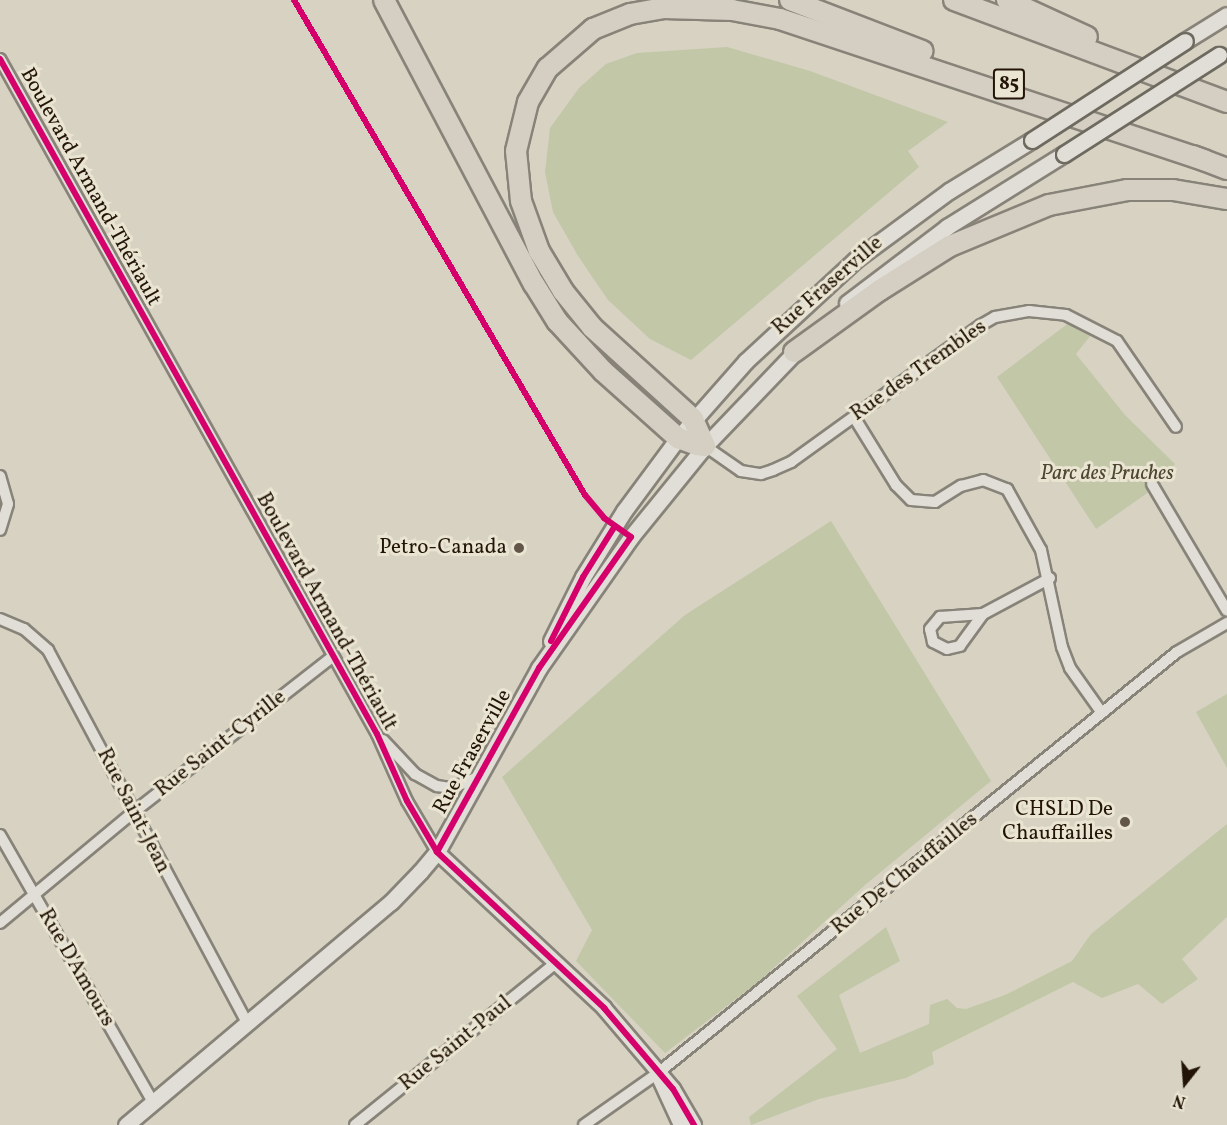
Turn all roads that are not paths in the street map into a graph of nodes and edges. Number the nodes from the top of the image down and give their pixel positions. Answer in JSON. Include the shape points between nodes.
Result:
{"nodes":[{"id":1,"x":384,"y":0,"type":"edge"},
{"id":2,"x":790,"y":0,"type":"edge"},
{"id":3,"x":954,"y":0,"type":"edge"},
{"id":4,"x":1007,"y":0,"type":"edge"},
{"id":5,"x":1227,"y":15,"type":"edge"},
{"id":6,"x":1223,"y":52,"type":"edge"},
{"id":7,"x":0,"y":59,"type":"edge"},
{"id":8,"x":4,"y":73,"type":"edge"},
{"id":9,"x":1227,"y":100,"type":"edge"},
{"id":10,"x":1205,"y":160,"type":"junction"},
{"id":11,"x":1227,"y":169,"type":"edge"},
{"id":12,"x":1227,"y":199,"type":"edge"},
{"id":13,"x":794,"y":352,"type":"junction"},
{"id":14,"x":854,"y":417,"type":"junction"},
{"id":15,"x":693,"y":419,"type":"junction"},
{"id":16,"x":1176,"y":427,"type":"dead end"},
{"id":17,"x":678,"y":438,"type":"junction"},
{"id":18,"x":705,"y":446,"type":"junction"},
{"id":19,"x":0,"y":476,"type":"edge"},
{"id":20,"x":1152,"y":484,"type":"dead end"},
{"id":21,"x":0,"y":530,"type":"edge"},
{"id":22,"x":1050,"y":578,"type":"junction"},
{"id":23,"x":1227,"y":611,"type":"edge"},
{"id":24,"x":983,"y":614,"type":"junction"},
{"id":25,"x":0,"y":619,"type":"edge"},
{"id":26,"x":1227,"y":623,"type":"edge"},
{"id":27,"x":331,"y":658,"type":"junction"},
{"id":28,"x":539,"y":668,"type":"junction"},
{"id":29,"x":1102,"y":713,"type":"junction"},
{"id":30,"x":377,"y":734,"type":"junction"},
{"id":31,"x":481,"y":774,"type":"junction"},
{"id":32,"x":135,"y":810,"type":"junction"},
{"id":33,"x":0,"y":835,"type":"edge"},
{"id":34,"x":437,"y":852,"type":"junction"},
{"id":35,"x":34,"y":895,"type":"junction"},
{"id":36,"x":0,"y":923,"type":"edge"},
{"id":37,"x":556,"y":963,"type":"junction"},
{"id":38,"x":246,"y":1023,"type":"junction"},
{"id":39,"x":658,"y":1073,"type":"junction"},
{"id":40,"x":153,"y":1102,"type":"junction"},
{"id":41,"x":126,"y":1125,"type":"edge"},
{"id":42,"x":355,"y":1125,"type":"edge"},
{"id":43,"x":584,"y":1125,"type":"edge"},
{"id":44,"x":681,"y":1125,"type":"edge"},
{"id":45,"x":694,"y":1125,"type":"edge"}],
"edges":[{"from":1,"to":17,"type":"highway","via":[[545,303],[583,352]]},
{"from":2,"to":10,"type":"highway","number":"85"},
{"from":3,"to":9,"type":"highway"},
{"from":4,"to":9,"type":"highway"},
{"from":5,"to":15,"type":"main road","name":"Rue Fraserville","bridge":true,"via":[[949,190],[855,260],[771,335]]},
{"from":6,"to":13,"type":"main road","name":"Rue Fraserville","bridge":true,"via":[[912,252]]},
{"from":7,"to":8,"type":"street","name":"Boulevard Armand-Thériault"},
{"from":8,"to":27,"type":"street","name":"Boulevard Armand-Thériault"},
{"from":10,"to":11,"type":"highway","number":"85"},
{"from":10,"to":15,"type":"highway","via":[[780,19],[732,10],[664,8],[630,14],[593,29],[548,68],[528,102],[516,151],[521,201],[539,251],[576,308],[626,361]]},
{"from":12,"to":13,"type":"highway","via":[[1173,190],[1127,190],[1087,195],[1041,208],[933,256]]},
{"from":13,"to":18,"type":"main road","name":"Rue Fraserville"},
{"from":14,"to":16,"type":"street","name":"Rue des Trembles","via":[[981,325],[995,317],[1029,311],[1066,315],[1117,341]]},
{"from":14,"to":18,"type":"street","name":"Rue des Trembles","via":[[791,462],[761,474],[741,471]]},
{"from":14,"to":22,"type":"street","via":[[896,485],[911,500],[935,502],[961,486],[983,480],[1007,489],[1027,521]]},
{"from":15,"to":17,"type":"main road","name":"Rue Fraserville"},
{"from":15,"to":18,"type":"highway"},
{"from":17,"to":18,"type":"highway"},
{"from":17,"to":28,"type":"main road","name":"Rue Fraserville","via":[[583,577]]},
{"from":18,"to":28,"type":"main road","name":"Rue Fraserville","via":[[631,537]]},
{"from":19,"to":21,"type":"street","via":[[8,504]]},
{"from":20,"to":23,"type":"street"},
{"from":22,"to":24,"type":"street"},
{"from":22,"to":29,"type":"street","via":[[1062,647],[1080,684]]},
{"from":24,"to":24,"type":"street","via":[[960,646],[947,649],[933,642],[930,629],[940,617]]},
{"from":25,"to":32,"type":"street","name":"Rue Saint-Jean","via":[[24,628],[48,650]]},
{"from":26,"to":29,"type":"street","name":"Rue De Chauffailles","via":[[1177,652]]},
{"from":27,"to":30,"type":"street","name":"Boulevard Armand-Thériault"},
{"from":27,"to":32,"type":"street","name":"Rue Saint-Cyrille"},
{"from":28,"to":31,"type":"main road","name":"Rue Fraserville"},
{"from":29,"to":39,"type":"street","name":"Rue De Chauffailles"},
{"from":30,"to":31,"type":"street","via":[[415,774],[437,786],[467,784]]},
{"from":30,"to":34,"type":"street","name":"Boulevard Armand-Thériault","via":[[407,801]]},
{"from":31,"to":34,"type":"main road","name":"Rue Fraserville"},
{"from":32,"to":35,"type":"street","name":"Rue Saint-Cyrille"},
{"from":32,"to":38,"type":"street","name":"Rue Saint-Jean"},
{"from":33,"to":35,"type":"street","name":"Rue D'Amours"},
{"from":34,"to":37,"type":"street","name":"Boulevard Armand-Thériault"},
{"from":34,"to":38,"type":"main road","name":"Rue Fraserville","via":[[391,902]]},
{"from":35,"to":36,"type":"street","name":"Rue Saint-Cyrille"},
{"from":35,"to":40,"type":"street","name":"Rue D'Amours"},
{"from":37,"to":39,"type":"street","name":"Boulevard Armand-Thériault","via":[[630,1035]]},
{"from":37,"to":42,"type":"street","name":"Rue Saint-Paul"},
{"from":38,"to":40,"type":"main road","name":"Rue Fraserville"},
{"from":39,"to":43,"type":"street","name":"Rue De Chauffailles"},
{"from":39,"to":44,"type":"street","name":"Boulevard Armand-Thériault"},
{"from":39,"to":45,"type":"street","name":"Boulevard Armand-Thériault","via":[[673,1089]]},
{"from":40,"to":41,"type":"main road","name":"Rue Fraserville"}]}
